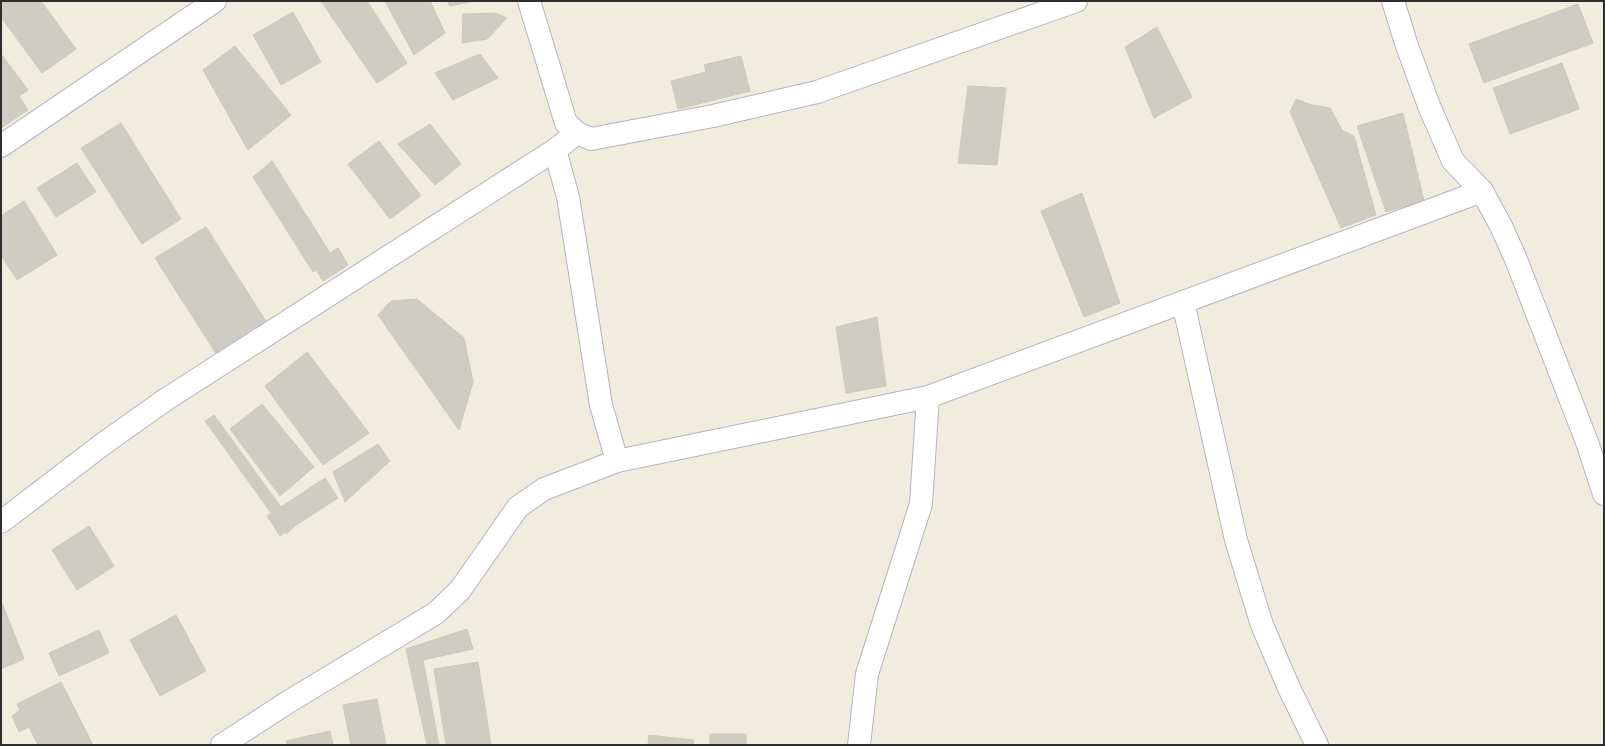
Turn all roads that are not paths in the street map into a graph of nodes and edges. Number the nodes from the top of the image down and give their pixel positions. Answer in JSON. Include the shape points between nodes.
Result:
{"nodes":[{"id":1,"x":215,"y":1,"type":"edge"},
{"id":2,"x":529,"y":1,"type":"edge"},
{"id":3,"x":1076,"y":1,"type":"edge"},
{"id":4,"x":1393,"y":1,"type":"edge"},
{"id":5,"x":577,"y":133,"type":"junction"},
{"id":6,"x":1,"y":146,"type":"edge"},
{"id":7,"x":555,"y":150,"type":"junction"},
{"id":8,"x":1482,"y":191,"type":"junction"},
{"id":9,"x":1183,"y":302,"type":"junction"},
{"id":10,"x":928,"y":397,"type":"junction"},
{"id":11,"x":617,"y":461,"type":"junction"},
{"id":12,"x":1604,"y":494,"type":"edge"},
{"id":13,"x":1,"y":522,"type":"edge"},
{"id":14,"x":222,"y":745,"type":"edge"},
{"id":15,"x":859,"y":745,"type":"edge"},
{"id":16,"x":1318,"y":745,"type":"edge"}],
"edges":[{"from":1,"to":6,"type":"street"},
{"from":2,"to":5,"type":"street","via":[[566,123]]},
{"from":3,"to":5,"type":"street","via":[[817,92],[713,116],[591,139]]},
{"from":4,"to":8,"type":"street","via":[[1429,106],[1454,161]]},
{"from":5,"to":7,"type":"street"},
{"from":7,"to":11,"type":"street","via":[[568,197],[601,405]]},
{"from":7,"to":13,"type":"street","via":[[165,400]]},
{"from":8,"to":9,"type":"street"},
{"from":8,"to":12,"type":"street","via":[[1516,257],[1587,442]]},
{"from":9,"to":10,"type":"street"},
{"from":9,"to":16,"type":"street","via":[[1236,540],[1262,624],[1289,688]]},
{"from":10,"to":11,"type":"street"},
{"from":10,"to":15,"type":"street","via":[[921,504],[867,674]]},
{"from":11,"to":14,"type":"street","via":[[544,489],[518,507],[460,590],[436,613]]}]}
